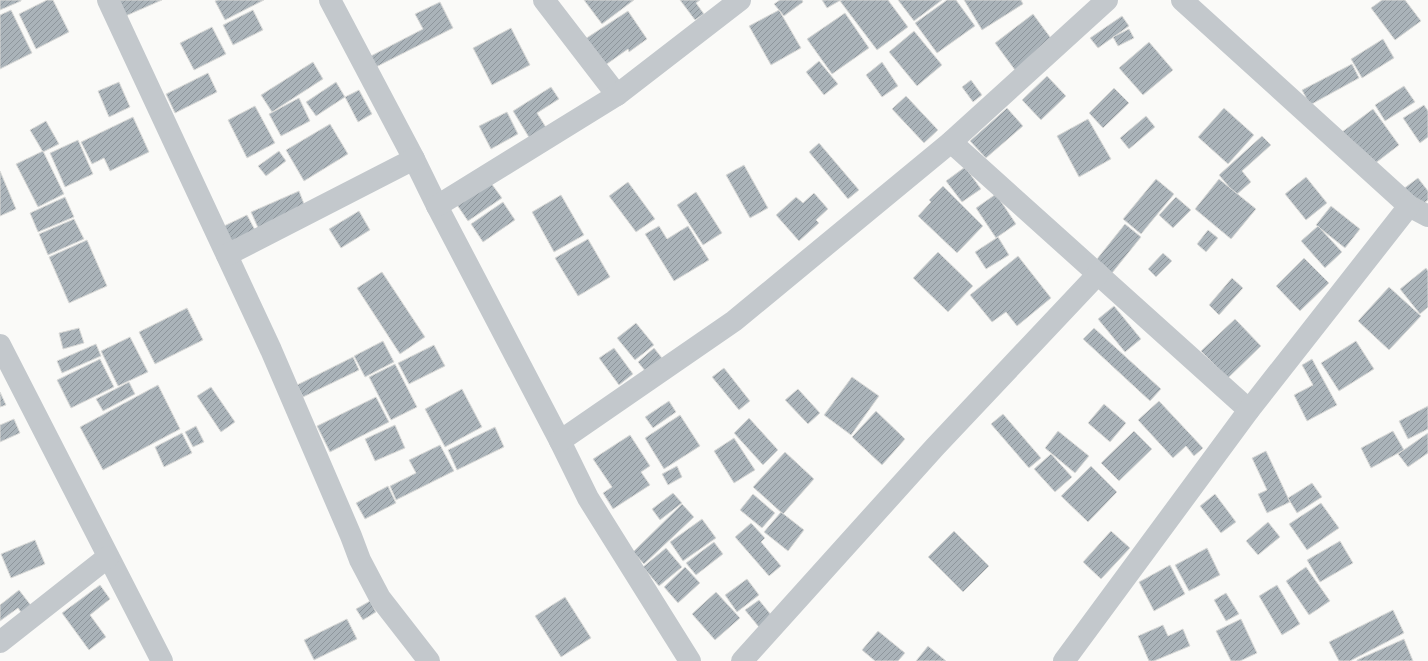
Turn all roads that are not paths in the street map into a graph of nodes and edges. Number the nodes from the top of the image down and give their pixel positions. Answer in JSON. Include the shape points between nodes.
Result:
{"nodes":[{"id":1,"x":108,"y":0,"type":"edge"},
{"id":2,"x":330,"y":0,"type":"edge"},
{"id":3,"x":544,"y":0,"type":"edge"},
{"id":4,"x":740,"y":0,"type":"edge"},
{"id":5,"x":1107,"y":0,"type":"edge"},
{"id":6,"x":1182,"y":0,"type":"edge"},
{"id":7,"x":617,"y":95,"type":"junction"},
{"id":8,"x":952,"y":142,"type":"junction"},
{"id":9,"x":414,"y":159,"type":"junction"},
{"id":10,"x":437,"y":206,"type":"junction"},
{"id":11,"x":1409,"y":206,"type":"junction"},
{"id":12,"x":1428,"y":216,"type":"edge"},
{"id":13,"x":228,"y":255,"type":"junction"},
{"id":14,"x":1098,"y":274,"type":"junction"},
{"id":15,"x":0,"y":345,"type":"edge"},
{"id":16,"x":1249,"y":410,"type":"junction"},
{"id":17,"x":560,"y":440,"type":"junction"},
{"id":18,"x":108,"y":557,"type":"junction"},
{"id":19,"x":0,"y":642,"type":"edge"},
{"id":20,"x":162,"y":661,"type":"edge"},
{"id":21,"x":429,"y":661,"type":"edge"},
{"id":22,"x":690,"y":661,"type":"edge"},
{"id":23,"x":742,"y":661,"type":"edge"},
{"id":24,"x":1064,"y":661,"type":"edge"}],
"edges":[{"from":1,"to":13,"type":"street"},
{"from":2,"to":9,"type":"street"},
{"from":3,"to":7,"type":"street"},
{"from":4,"to":7,"type":"street"},
{"from":5,"to":8,"type":"street"},
{"from":6,"to":11,"type":"street"},
{"from":7,"to":10,"type":"street"},
{"from":8,"to":14,"type":"street"},
{"from":8,"to":17,"type":"street","via":[[734,321]]},
{"from":9,"to":10,"type":"street"},
{"from":9,"to":13,"type":"street"},
{"from":10,"to":17,"type":"street"},
{"from":11,"to":12,"type":"street"},
{"from":11,"to":16,"type":"street"},
{"from":13,"to":21,"type":"street","via":[[360,560],[380,598]]},
{"from":14,"to":16,"type":"street"},
{"from":14,"to":23,"type":"street","via":[[935,447]]},
{"from":15,"to":18,"type":"street"},
{"from":16,"to":24,"type":"street"},
{"from":17,"to":22,"type":"street","via":[[588,498]]},
{"from":18,"to":19,"type":"street"},
{"from":18,"to":20,"type":"street"}]}
